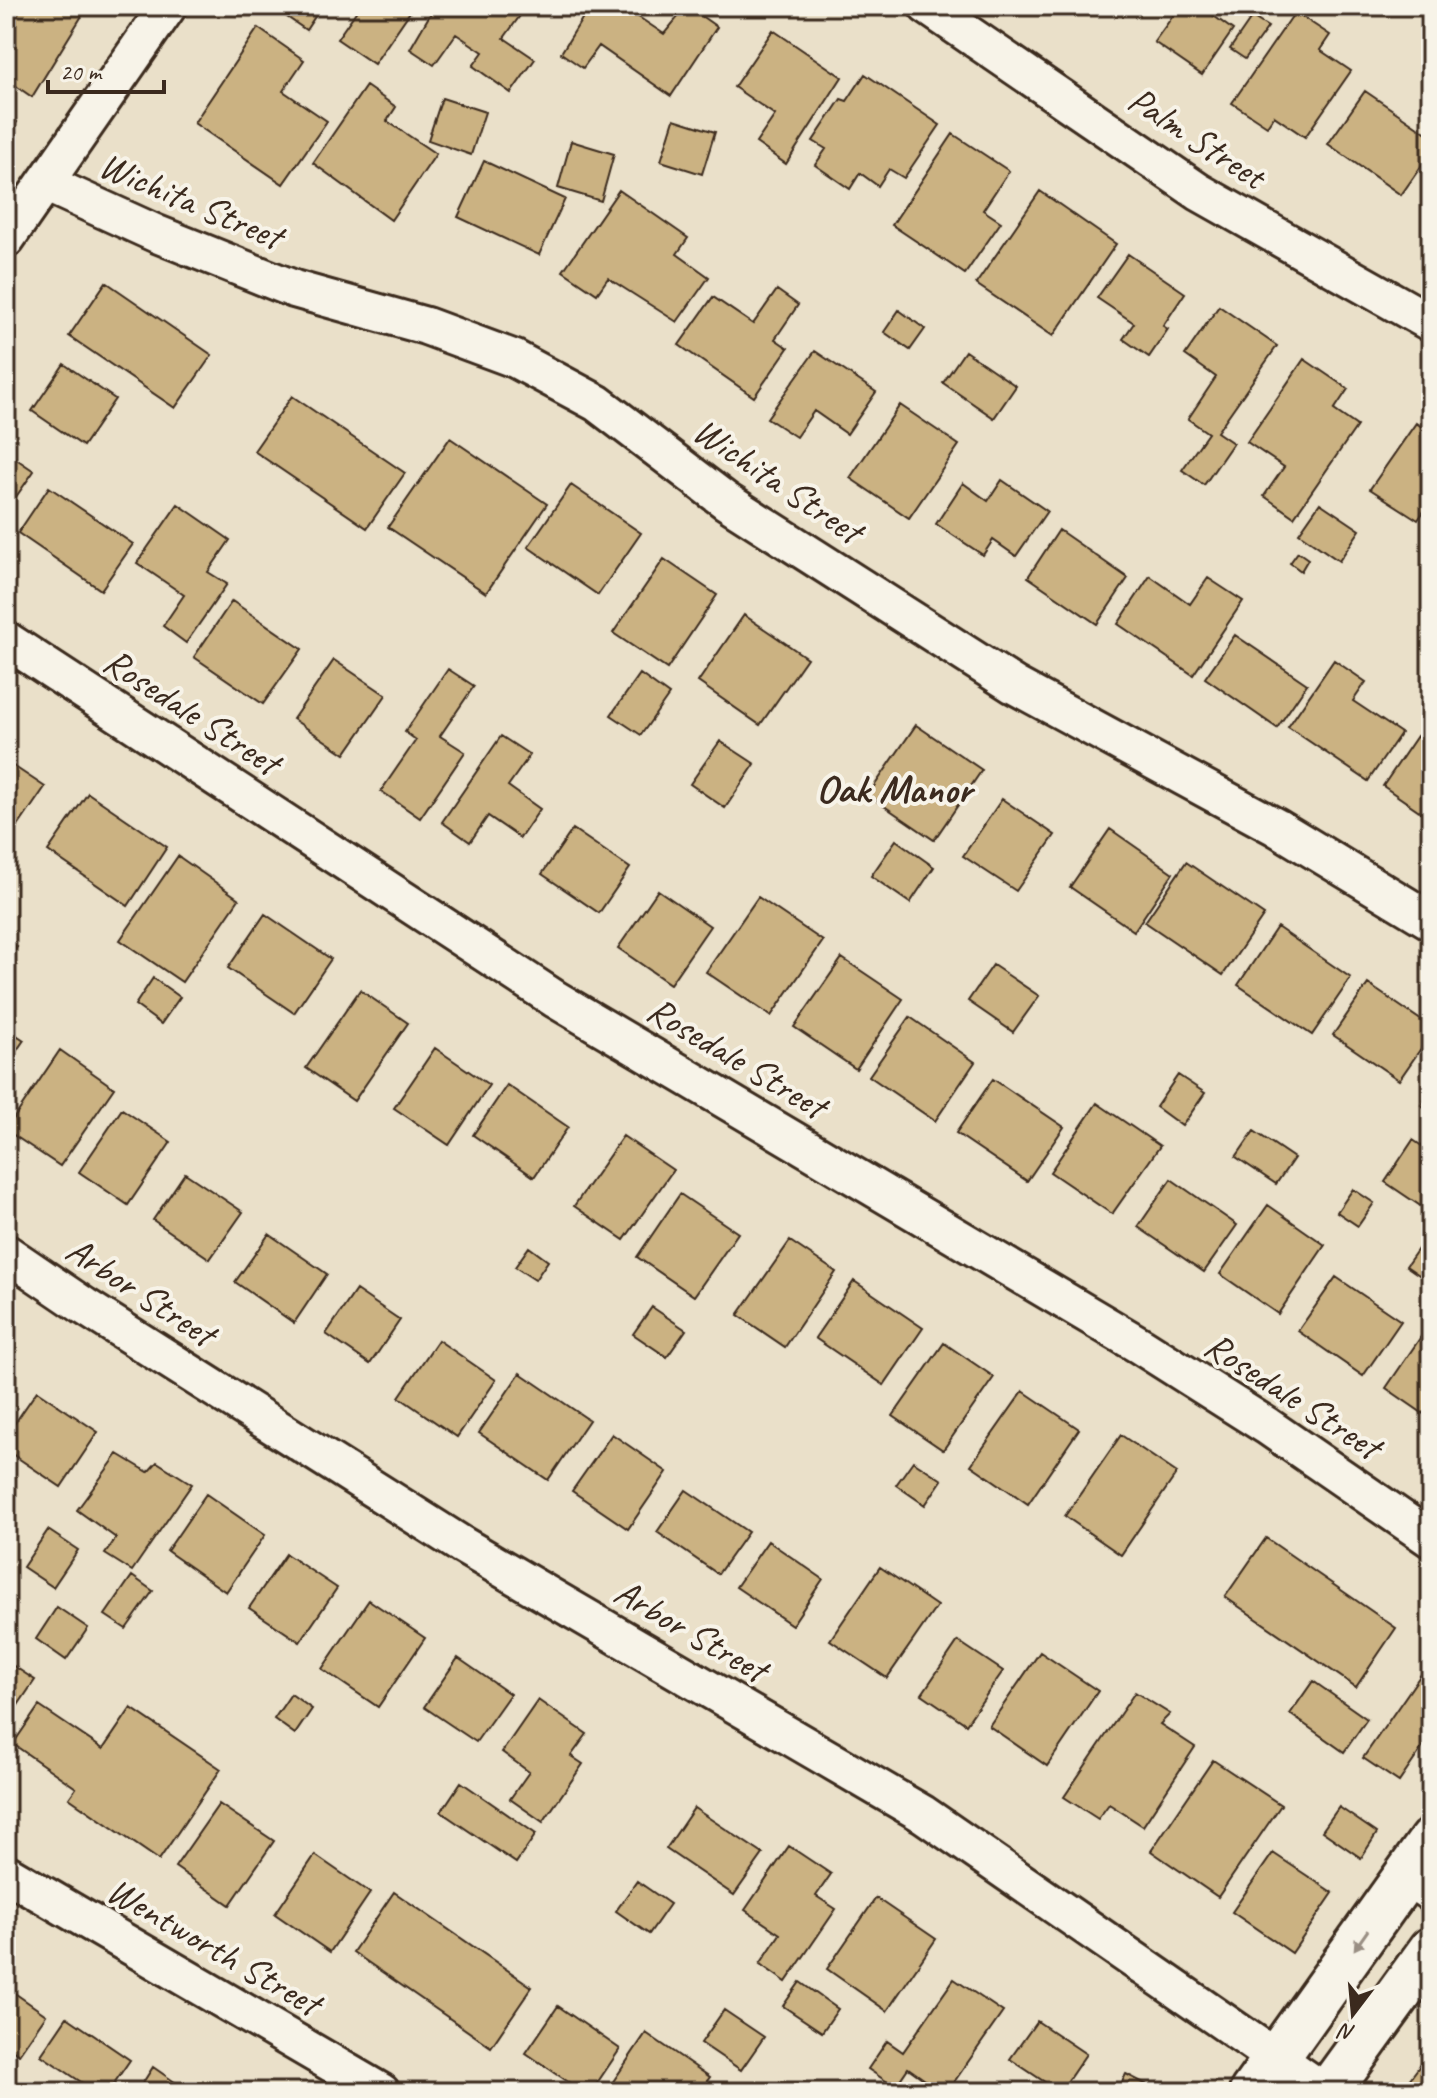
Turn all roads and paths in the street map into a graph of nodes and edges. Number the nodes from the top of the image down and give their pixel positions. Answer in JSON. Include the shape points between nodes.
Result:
{"nodes":[{"id":1,"x":168,"y":6,"type":"edge"},
{"id":2,"x":927,"y":6,"type":"edge"},
{"id":3,"x":45,"y":183,"type":"junction"},
{"id":4,"x":6,"y":239,"type":"edge"},
{"id":5,"x":1431,"y":323,"type":"edge"},
{"id":6,"x":6,"y":640,"type":"edge"},
{"id":7,"x":1431,"y":921,"type":"edge"},
{"id":8,"x":6,"y":1253,"type":"edge"},
{"id":9,"x":1431,"y":1539,"type":"edge"},
{"id":10,"x":1431,"y":1841,"type":"edge"},
{"id":11,"x":6,"y":1873,"type":"edge"},
{"id":12,"x":1419,"y":1884,"type":"edge"},
{"id":13,"x":1431,"y":1950,"type":"edge"},
{"id":14,"x":1264,"y":2075,"type":"edge"},
{"id":15,"x":381,"y":2092,"type":"edge"},
{"id":16,"x":1327,"y":2092,"type":"edge"}],
"edges":[{"from":1,"to":3,"type":"street"},
{"from":2,"to":5,"type":"street","name":"Palm Street","via":[[1199,192]]},
{"from":3,"to":4,"type":"street"},
{"from":3,"to":7,"type":"street","name":"Wichita Street","via":[[294,289],[426,326],[515,359],[597,403],[726,501],[1014,685],[1276,827]]},
{"from":6,"to":9,"type":"street","name":"Rosedale Street","via":[[555,999],[1141,1346]]},
{"from":8,"to":14,"type":"street","name":"Arbor Street","via":[[462,1545],[923,1814]]},
{"from":10,"to":12,"type":"main road"},
{"from":11,"to":15,"type":"street","name":"Wentworth Street"},
{"from":12,"to":14,"type":"main road","one_way":true},
{"from":13,"to":16,"type":"main road"},
{"from":14,"to":16,"type":"street","name":"Arbor Street"}]}
